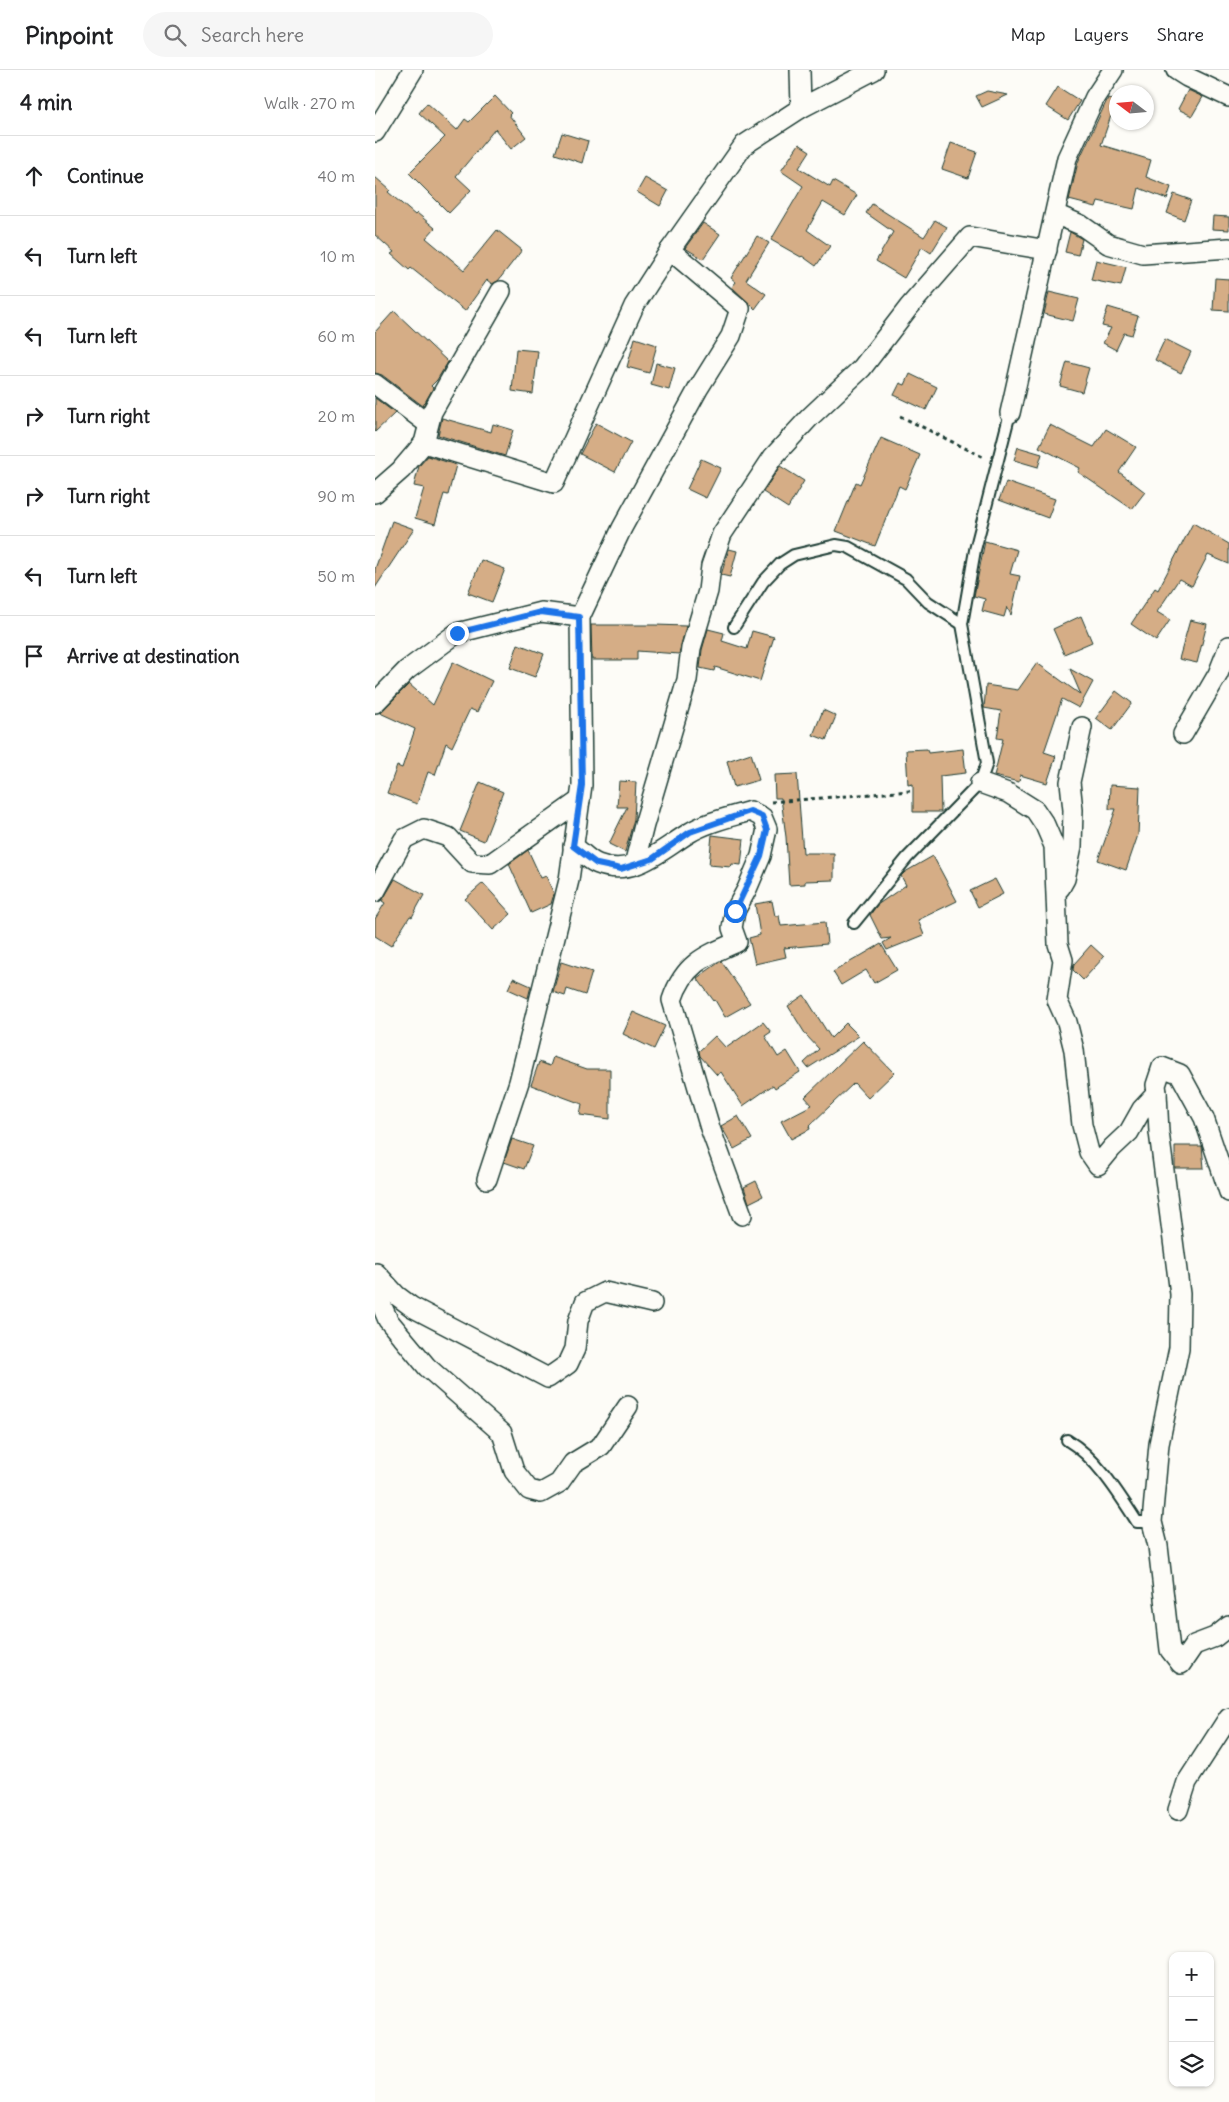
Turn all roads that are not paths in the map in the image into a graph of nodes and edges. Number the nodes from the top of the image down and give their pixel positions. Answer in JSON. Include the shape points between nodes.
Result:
{"nodes":[{"id":1,"x":413,"y":70,"type":"edge"},
{"id":2,"x":800,"y":70,"type":"edge"},
{"id":3,"x":874,"y":70,"type":"edge"},
{"id":4,"x":1113,"y":70,"type":"edge"},
{"id":5,"x":1176,"y":70,"type":"edge"},
{"id":6,"x":1229,"y":97,"type":"edge"},
{"id":7,"x":801,"y":108,"type":"junction"},
{"id":8,"x":375,"y":132,"type":"edge"},
{"id":9,"x":1055,"y":214,"type":"junction"},
{"id":10,"x":1229,"y":248,"type":"edge"},
{"id":11,"x":670,"y":250,"type":"junction"},
{"id":12,"x":1047,"y":250,"type":"junction"},
{"id":13,"x":501,"y":291,"type":"dead end"},
{"id":14,"x":375,"y":384,"type":"edge"},
{"id":15,"x":1010,"y":413,"type":"joint"},
{"id":16,"x":428,"y":424,"type":"junction"},
{"id":17,"x":424,"y":443,"type":"junction"},
{"id":18,"x":375,"y":493,"type":"edge"},
{"id":19,"x":579,"y":617,"type":"junction"},
{"id":20,"x":962,"y":624,"type":"junction"},
{"id":21,"x":734,"y":627,"type":"dead end"},
{"id":22,"x":1229,"y":646,"type":"edge"},
{"id":23,"x":375,"y":703,"type":"edge"},
{"id":24,"x":1082,"y":727,"type":"dead end"},
{"id":25,"x":1183,"y":734,"type":"dead end"},
{"id":26,"x":979,"y":783,"type":"junction"},
{"id":27,"x":580,"y":800,"type":"junction"},
{"id":28,"x":573,"y":846,"type":"junction"},
{"id":29,"x":634,"y":865,"type":"junction"},
{"id":30,"x":375,"y":892,"type":"edge"},
{"id":31,"x":1057,"y":896,"type":"junction"},
{"id":32,"x":854,"y":923,"type":"dead end"},
{"id":33,"x":1157,"y":1093,"type":"junction"},
{"id":34,"x":487,"y":1178,"type":"dead end"},
{"id":35,"x":1229,"y":1192,"type":"edge"},
{"id":36,"x":742,"y":1215,"type":"dead end"},
{"id":37,"x":379,"y":1276,"type":"edge"},
{"id":38,"x":653,"y":1303,"type":"dead end"},
{"id":39,"x":628,"y":1406,"type":"dead end"},
{"id":40,"x":1067,"y":1440,"type":"dead end"},
{"id":41,"x":1152,"y":1522,"type":"junction"},
{"id":42,"x":1229,"y":1626,"type":"edge"},
{"id":43,"x":1229,"y":1717,"type":"edge"},
{"id":44,"x":1178,"y":1810,"type":"dead end"}],
"edges":[{"from":1,"to":8,"type":"street"},
{"from":2,"to":7,"type":"street"},
{"from":3,"to":7,"type":"street"},
{"from":4,"to":9,"type":"street","via":[[1095,97],[1067,158]]},
{"from":5,"to":6,"type":"street"},
{"from":7,"to":11,"type":"street","via":[[744,145]]},
{"from":9,"to":10,"type":"street","via":[[1081,225],[1109,244],[1143,254]]},
{"from":9,"to":12,"type":"street"},
{"from":11,"to":17,"type":"street","via":[[634,306],[554,484]]},
{"from":11,"to":19,"type":"street","via":[[740,309],[731,336],[622,528]]},
{"from":12,"to":15,"type":"street"},
{"from":12,"to":29,"type":"street","via":[[970,236],[862,368],[810,417],[773,457],[753,485],[722,534],[711,566],[708,591],[691,648],[687,680]]},
{"from":13,"to":16,"type":"street"},
{"from":14,"to":16,"type":"street"},
{"from":15,"to":20,"type":"lane","via":[[975,550]]},
{"from":16,"to":17,"type":"street"},
{"from":17,"to":18,"type":"street"},
{"from":19,"to":23,"type":"street","via":[[541,612],[457,633],[407,670]]},
{"from":19,"to":27,"type":"street"},
{"from":20,"to":21,"type":"lane","via":[[928,602],[907,579],[848,547],[836,545],[794,556],[780,564],[763,582]]},
{"from":20,"to":26,"type":"lane","via":[[987,763]]},
{"from":22,"to":25,"type":"street","via":[[1218,674]]},
{"from":24,"to":31,"type":"street","via":[[1070,782],[1072,846],[1065,879]]},
{"from":26,"to":31,"type":"street","via":[[1008,793],[1035,810],[1045,824],[1054,846]]},
{"from":26,"to":32,"type":"lane","via":[[907,858]]},
{"from":27,"to":28,"type":"street"},
{"from":27,"to":30,"type":"street","via":[[490,864],[472,863],[449,837],[424,829],[404,839]]},
{"from":28,"to":29,"type":"street","via":[[597,864],[621,869]]},
{"from":28,"to":34,"type":"street","via":[[569,880],[519,1082]]},
{"from":29,"to":36,"type":"street","via":[[652,859],[690,832],[750,811],[762,816],[767,830],[761,856],[735,911],[731,928],[737,942],[710,954],[687,970],[677,982],[672,1000],[710,1128]]},
{"from":31,"to":33,"type":"street","via":[[1058,944],[1063,960],[1057,1000],[1074,1050],[1082,1126],[1089,1152],[1098,1165],[1129,1132],[1141,1109]]},
{"from":33,"to":35,"type":"street","via":[[1162,1067],[1180,1074],[1204,1118]]},
{"from":33,"to":41,"type":"street","via":[[1180,1294],[1179,1348],[1159,1444]]},
{"from":37,"to":38,"type":"street","via":[[395,1295],[412,1307],[549,1378],[568,1364],[575,1350],[578,1321],[585,1302],[605,1292]]},
{"from":37,"to":39,"type":"street","via":[[376,1292],[388,1320],[427,1367],[502,1433],[514,1471],[529,1490],[541,1493],[559,1483],[573,1464],[601,1446]]},
{"from":40,"to":41,"type":"lane","via":[[1077,1446],[1113,1485],[1137,1522]]},
{"from":41,"to":42,"type":"street","via":[[1158,1546],[1170,1650],[1181,1664],[1194,1645],[1215,1637]]},
{"from":43,"to":44,"type":"street","via":[[1187,1782]]}]}
